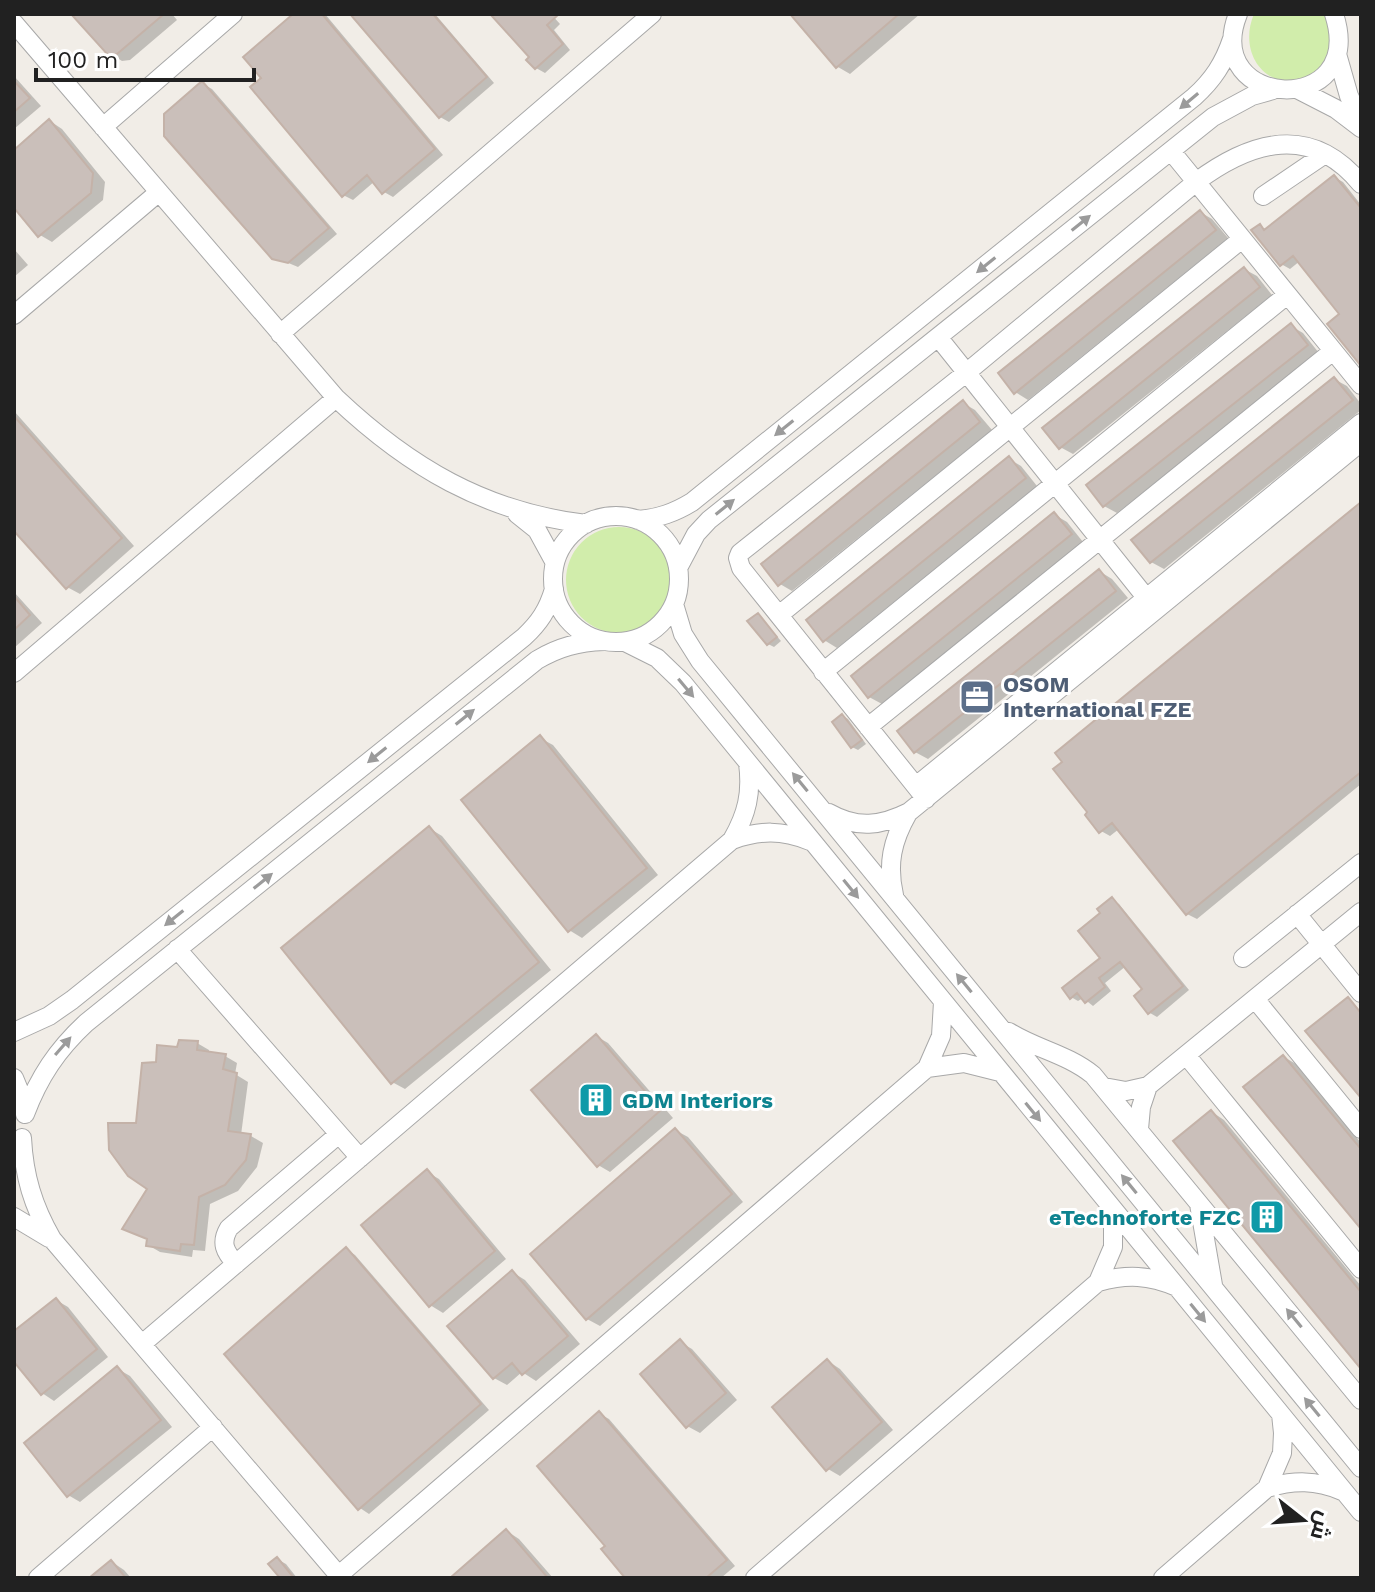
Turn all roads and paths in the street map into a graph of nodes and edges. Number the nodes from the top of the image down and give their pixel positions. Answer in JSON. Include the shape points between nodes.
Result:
{"nodes":[{"id":1,"x":233,"y":14,"type":"edge"},
{"id":2,"x":652,"y":14,"type":"edge"},
{"id":3,"x":1349,"y":14,"type":"edge"},
{"id":4,"x":14,"y":23,"type":"edge"},
{"id":5,"x":1234,"y":23,"type":"edge"},
{"id":6,"x":1337,"y":23,"type":"edge"},
{"id":7,"x":1337,"y":54,"type":"junction"},
{"id":8,"x":1273,"y":90,"type":"junction"},
{"id":9,"x":1299,"y":90,"type":"junction"},
{"id":10,"x":1361,"y":121,"type":"edge"},
{"id":11,"x":103,"y":127,"type":"junction"},
{"id":12,"x":1361,"y":128,"type":"edge"},
{"id":13,"x":1171,"y":151,"type":"junction"},
{"id":14,"x":1325,"y":154,"type":"junction"},
{"id":15,"x":1355,"y":173,"type":"edge"},
{"id":16,"x":1196,"y":182,"type":"junction"},
{"id":17,"x":1361,"y":184,"type":"edge"},
{"id":18,"x":159,"y":192,"type":"junction"},
{"id":19,"x":1263,"y":196,"type":"dead end"},
{"id":20,"x":1242,"y":239,"type":"junction"},
{"id":21,"x":1287,"y":295,"type":"junction"},
{"id":22,"x":14,"y":315,"type":"edge"},
{"id":23,"x":280,"y":334,"type":"junction"},
{"id":24,"x":938,"y":337,"type":"junction"},
{"id":25,"x":1333,"y":351,"type":"junction"},
{"id":26,"x":966,"y":373,"type":"junction"},
{"id":27,"x":1361,"y":385,"type":"edge"},
{"id":28,"x":336,"y":398,"type":"junction"},
{"id":29,"x":1361,"y":423,"type":"edge"},
{"id":30,"x":1010,"y":428,"type":"junction"},
{"id":31,"x":1361,"y":442,"type":"edge"},
{"id":32,"x":1055,"y":484,"type":"junction"},
{"id":33,"x":508,"y":508,"type":"junction"},
{"id":34,"x":638,"y":520,"type":"junction"},
{"id":35,"x":586,"y":524,"type":"junction"},
{"id":36,"x":1100,"y":540,"type":"junction"},
{"id":37,"x":555,"y":563,"type":"junction"},
{"id":38,"x":678,"y":568,"type":"junction"},
{"id":39,"x":554,"y":589,"type":"junction"},
{"id":40,"x":674,"y":604,"type":"junction"},
{"id":41,"x":1151,"y":604,"type":"junction"},
{"id":42,"x":779,"y":615,"type":"junction"},
{"id":43,"x":604,"y":641,"type":"junction"},
{"id":44,"x":625,"y":642,"type":"junction"},
{"id":45,"x":823,"y":672,"type":"junction"},
{"id":46,"x":14,"y":673,"type":"edge"},
{"id":47,"x":868,"y":727,"type":"junction"},
{"id":48,"x":748,"y":762,"type":"junction"},
{"id":49,"x":921,"y":792,"type":"junction"},
{"id":50,"x":822,"y":809,"type":"junction"},
{"id":51,"x":909,"y":812,"type":"junction"},
{"id":52,"x":732,"y":840,"type":"junction"},
{"id":53,"x":813,"y":843,"type":"junction"},
{"id":54,"x":1361,"y":863,"type":"edge"},
{"id":55,"x":894,"y":898,"type":"junction"},
{"id":56,"x":1361,"y":912,"type":"edge"},
{"id":57,"x":1297,"y":914,"type":"junction"},
{"id":58,"x":1321,"y":944,"type":"junction"},
{"id":59,"x":177,"y":949,"type":"junction"},
{"id":60,"x":1243,"y":958,"type":"dead end"},
{"id":61,"x":1361,"y":993,"type":"edge"},
{"id":62,"x":1255,"y":999,"type":"junction"},
{"id":63,"x":943,"y":1002,"type":"junction"},
{"id":64,"x":999,"y":1026,"type":"junction"},
{"id":65,"x":14,"y":1032,"type":"edge"},
{"id":66,"x":1186,"y":1055,"type":"junction"},
{"id":67,"x":927,"y":1068,"type":"junction"},
{"id":68,"x":1000,"y":1072,"type":"junction"},
{"id":69,"x":14,"y":1078,"type":"edge"},
{"id":70,"x":1148,"y":1086,"type":"junction"},
{"id":71,"x":1104,"y":1087,"type":"junction"},
{"id":72,"x":25,"y":1114,"type":"junction"},
{"id":73,"x":1139,"y":1129,"type":"junction"},
{"id":74,"x":1361,"y":1129,"type":"edge"},
{"id":75,"x":339,"y":1134,"type":"junction"},
{"id":76,"x":22,"y":1138,"type":"junction"},
{"id":77,"x":14,"y":1157,"type":"edge"},
{"id":78,"x":360,"y":1158,"type":"junction"},
{"id":79,"x":1199,"y":1202,"type":"junction"},
{"id":80,"x":1113,"y":1209,"type":"junction"},
{"id":81,"x":14,"y":1217,"type":"edge"},
{"id":82,"x":52,"y":1239,"type":"junction"},
{"id":83,"x":236,"y":1264,"type":"junction"},
{"id":84,"x":1361,"y":1269,"type":"edge"},
{"id":85,"x":1098,"y":1282,"type":"junction"},
{"id":86,"x":1177,"y":1287,"type":"junction"},
{"id":87,"x":1214,"y":1288,"type":"junction"},
{"id":88,"x":142,"y":1344,"type":"junction"},
{"id":89,"x":1361,"y":1400,"type":"edge"},
{"id":90,"x":1281,"y":1414,"type":"junction"},
{"id":91,"x":213,"y":1427,"type":"junction"},
{"id":92,"x":1361,"y":1468,"type":"edge"},
{"id":93,"x":1267,"y":1488,"type":"junction"},
{"id":94,"x":1345,"y":1493,"type":"junction"},
{"id":95,"x":1361,"y":1512,"type":"edge"},
{"id":96,"x":340,"y":1577,"type":"edge"},
{"id":97,"x":38,"y":1578,"type":"edge"},
{"id":98,"x":755,"y":1578,"type":"edge"},
{"id":99,"x":1163,"y":1578,"type":"edge"}],
"edges":[{"from":1,"to":11,"type":"street"},
{"from":2,"to":23,"type":"street"},
{"from":3,"to":6,"type":"street"},
{"from":4,"to":11,"type":"street"},
{"from":5,"to":8,"type":"street","via":[[1235,53],[1249,77]]},
{"from":5,"to":34,"type":"street","one_way":true,"via":[[1225,61],[1212,81],[1182,107],[692,502],[675,512]]},
{"from":6,"to":7,"type":"street"},
{"from":7,"to":9,"type":"street","via":[[1323,77]]},
{"from":7,"to":10,"type":"street"},
{"from":8,"to":9,"type":"street"},
{"from":8,"to":13,"type":"street","via":[[1232,105]]},
{"from":9,"to":12,"type":"street"},
{"from":11,"to":18,"type":"street"},
{"from":13,"to":16,"type":"street"},
{"from":24,"to":13,"type":"street","one_way":true},
{"from":14,"to":15,"type":"street"},
{"from":14,"to":16,"type":"street","via":[[1269,145],[1227,160]]},
{"from":14,"to":19,"type":"street"},
{"from":15,"to":17,"type":"street"},
{"from":16,"to":20,"type":"street"},
{"from":16,"to":26,"type":"street"},
{"from":18,"to":22,"type":"street"},
{"from":18,"to":23,"type":"street"},
{"from":20,"to":21,"type":"street"},
{"from":20,"to":30,"type":"street"},
{"from":21,"to":25,"type":"street"},
{"from":21,"to":32,"type":"street"},
{"from":23,"to":28,"type":"street"},
{"from":24,"to":26,"type":"street"},
{"from":38,"to":24,"type":"street","one_way":true,"via":[[709,520]]},
{"from":25,"to":27,"type":"street"},
{"from":25,"to":36,"type":"street"},
{"from":26,"to":30,"type":"street"},
{"from":26,"to":42,"type":"street","via":[[740,553],[741,568]]},
{"from":28,"to":33,"type":"street","via":[[421,467]]},
{"from":28,"to":46,"type":"street"},
{"from":29,"to":41,"type":"street"},
{"from":30,"to":32,"type":"street"},
{"from":30,"to":42,"type":"street"},
{"from":31,"to":41,"type":"street"},
{"from":32,"to":36,"type":"street"},
{"from":32,"to":45,"type":"street"},
{"from":33,"to":35,"type":"street"},
{"from":33,"to":37,"type":"street","via":[[537,530]]},
{"from":34,"to":35,"type":"street","via":[[611,517]]},
{"from":34,"to":38,"type":"street","via":[[664,538]]},
{"from":35,"to":37,"type":"street","via":[[567,541]]},
{"from":36,"to":41,"type":"street"},
{"from":36,"to":47,"type":"street"},
{"from":37,"to":39,"type":"street"},
{"from":38,"to":40,"type":"street"},
{"from":39,"to":43,"type":"street","via":[[571,623]]},
{"from":39,"to":65,"type":"street","one_way":true,"via":[[543,616],[524,637],[72,1000]]},
{"from":40,"to":44,"type":"street","via":[[654,629]]},
{"from":50,"to":40,"type":"street","one_way":true,"via":[[691,648]]},
{"from":41,"to":49,"type":"street"},
{"from":42,"to":45,"type":"street"},
{"from":43,"to":44,"type":"street"},
{"from":59,"to":43,"type":"street","one_way":true,"via":[[537,660],[557,648]]},
{"from":44,"to":48,"type":"street","one_way":true,"via":[[670,670]]},
{"from":45,"to":47,"type":"street"},
{"from":47,"to":49,"type":"street"},
{"from":48,"to":52,"type":"street","via":[[749,803]]},
{"from":48,"to":53,"type":"street"},
{"from":49,"to":51,"type":"street"},
{"from":50,"to":51,"type":"street","via":[[842,821],[865,825]]},
{"from":50,"to":55,"type":"street"},
{"from":51,"to":55,"type":"street","via":[[891,853]]},
{"from":52,"to":53,"type":"street","via":[[773,831]]},
{"from":52,"to":78,"type":"street"},
{"from":53,"to":63,"type":"street","one_way":true},
{"from":54,"to":57,"type":"street"},
{"from":64,"to":55,"type":"street","one_way":true},
{"from":56,"to":58,"type":"street"},
{"from":57,"to":58,"type":"street"},
{"from":57,"to":60,"type":"street"},
{"from":58,"to":61,"type":"street"},
{"from":58,"to":62,"type":"street"},
{"from":72,"to":59,"type":"street","one_way":true,"via":[[48,1064],[65,1042]]},
{"from":59,"to":75,"type":"street"},
{"from":62,"to":66,"type":"street"},
{"from":62,"to":74,"type":"street"},
{"from":63,"to":67,"type":"street","via":[[941,1036]]},
{"from":63,"to":68,"type":"street"},
{"from":64,"to":71,"type":"street","via":[[1073,1060]]},
{"from":87,"to":64,"type":"street","one_way":true},
{"from":66,"to":70,"type":"street"},
{"from":66,"to":84,"type":"street"},
{"from":67,"to":68,"type":"street","via":[[964,1063]]},
{"from":67,"to":96,"type":"street"},
{"from":68,"to":80,"type":"street","one_way":true},
{"from":69,"to":72,"type":"street"},
{"from":70,"to":71,"type":"street","via":[[1126,1091]]},
{"from":70,"to":73,"type":"street"},
{"from":71,"to":73,"type":"street"},
{"from":72,"to":76,"type":"street"},
{"from":73,"to":79,"type":"street"},
{"from":75,"to":78,"type":"street"},
{"from":75,"to":83,"type":"street","via":[[229,1228],[223,1242]]},
{"from":76,"to":77,"type":"street"},
{"from":76,"to":82,"type":"street","via":[[29,1191]]},
{"from":78,"to":83,"type":"street"},
{"from":79,"to":87,"type":"street"},
{"from":89,"to":79,"type":"street","one_way":true},
{"from":80,"to":85,"type":"street","via":[[1113,1247]]},
{"from":80,"to":86,"type":"street"},
{"from":81,"to":82,"type":"street"},
{"from":82,"to":88,"type":"street"},
{"from":83,"to":88,"type":"street"},
{"from":85,"to":86,"type":"street","via":[[1138,1276]]},
{"from":85,"to":98,"type":"street"},
{"from":86,"to":90,"type":"street","one_way":true},
{"from":92,"to":87,"type":"street","one_way":true},
{"from":88,"to":91,"type":"street"},
{"from":90,"to":93,"type":"street","via":[[1282,1453]]},
{"from":90,"to":94,"type":"street"},
{"from":91,"to":96,"type":"street"},
{"from":91,"to":97,"type":"street"},
{"from":93,"to":94,"type":"street","via":[[1307,1481]]},
{"from":93,"to":99,"type":"street"},
{"from":94,"to":95,"type":"street"}]}
